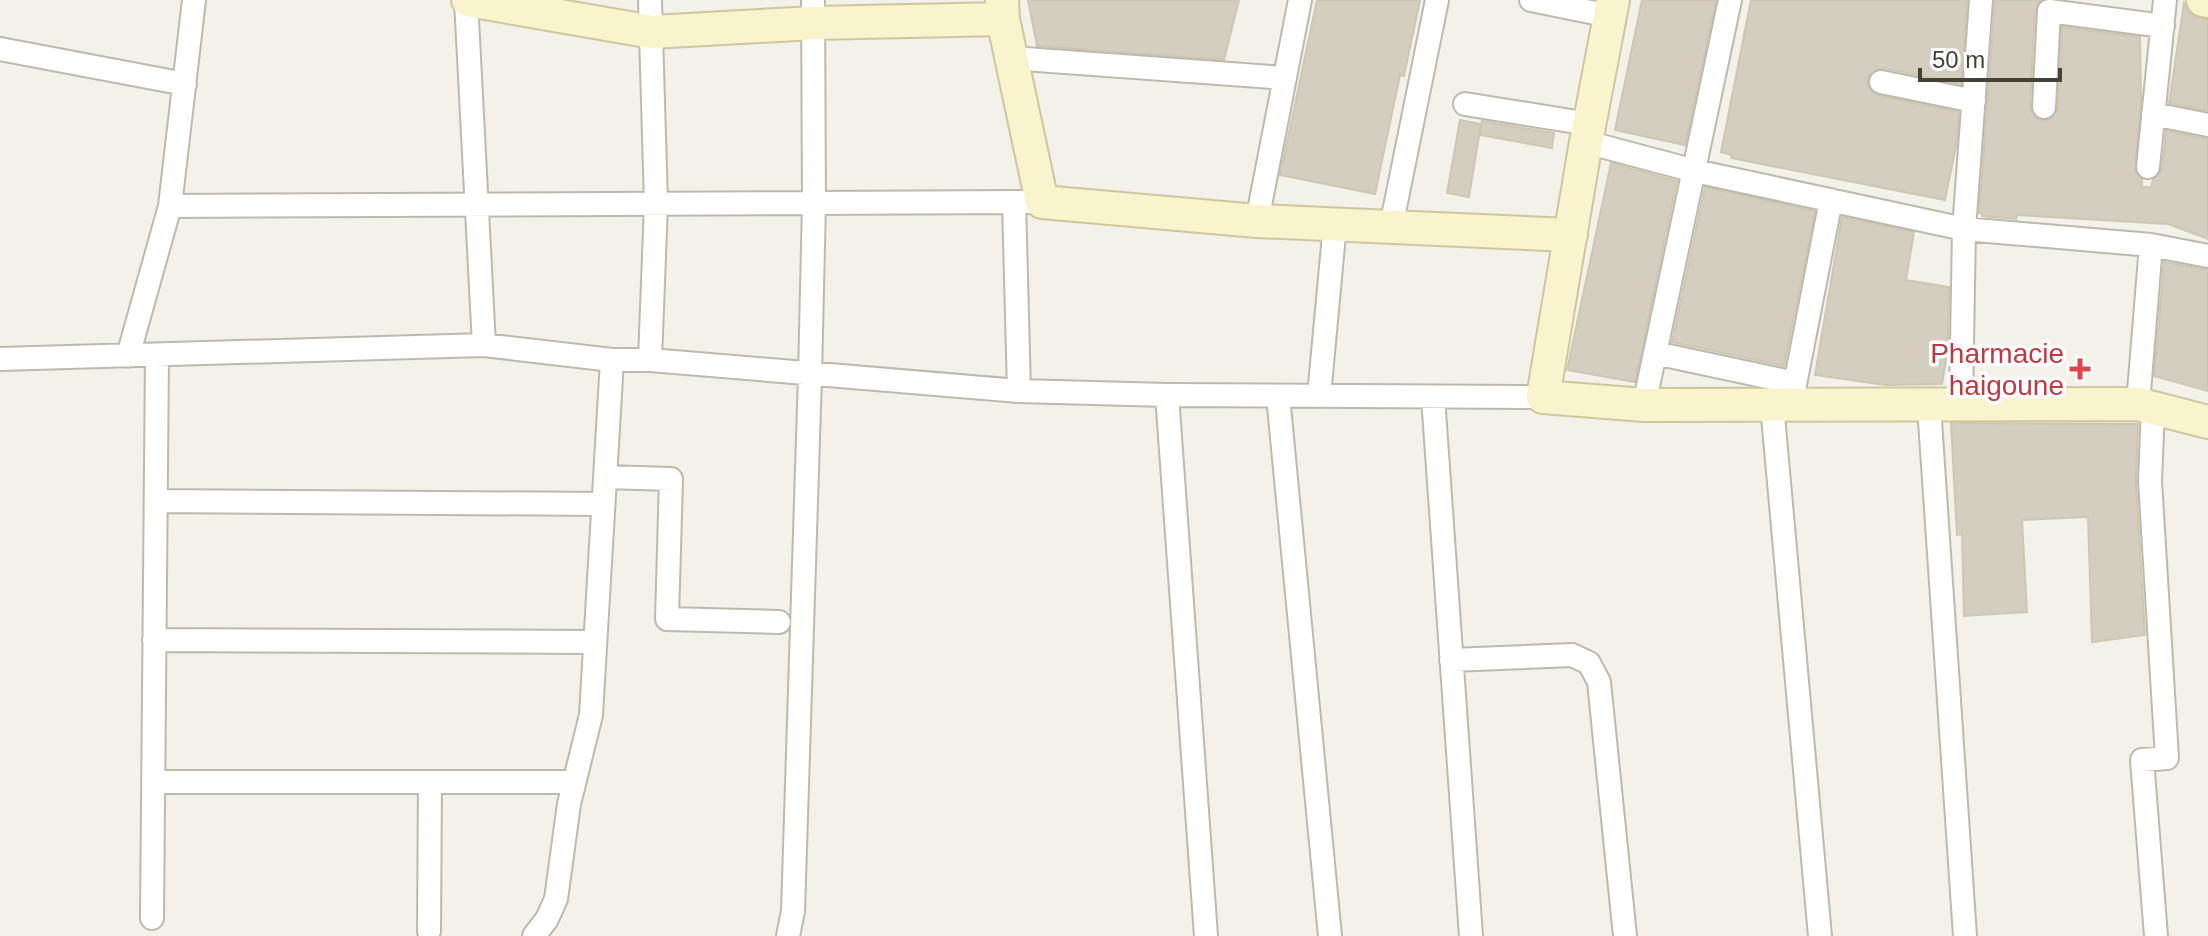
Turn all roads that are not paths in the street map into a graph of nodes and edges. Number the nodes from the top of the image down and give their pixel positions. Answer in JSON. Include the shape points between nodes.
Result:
{"nodes":[{"id":1,"x":194,"y":0,"type":"edge"},
{"id":2,"x":467,"y":0,"type":"edge"},
{"id":3,"x":1300,"y":0,"type":"edge"},
{"id":4,"x":1437,"y":0,"type":"edge"},
{"id":5,"x":1531,"y":0,"type":"edge"},
{"id":6,"x":1730,"y":0,"type":"edge"},
{"id":7,"x":1981,"y":0,"type":"edge"},
{"id":8,"x":2165,"y":0,"type":"edge"},
{"id":9,"x":508,"y":3,"type":"edge"},
{"id":10,"x":1612,"y":8,"type":"edge"},
{"id":11,"x":1003,"y":10,"type":"edge"},
{"id":12,"x":814,"y":12,"type":"edge"},
{"id":13,"x":651,"y":16,"type":"edge"},
{"id":14,"x":2163,"y":26,"type":"junction"},
{"id":15,"x":0,"y":49,"type":"edge"},
{"id":16,"x":1011,"y":58,"type":"junction"},
{"id":17,"x":1285,"y":78,"type":"junction"},
{"id":18,"x":1881,"y":82,"type":"dead end"},
{"id":19,"x":185,"y":84,"type":"junction"},
{"id":20,"x":1974,"y":101,"type":"junction"},
{"id":21,"x":1465,"y":104,"type":"dead end"},
{"id":22,"x":2044,"y":107,"type":"dead end"},
{"id":23,"x":2153,"y":114,"type":"junction"},
{"id":24,"x":2208,"y":125,"type":"edge"},
{"id":25,"x":1587,"y":133,"type":"junction"},
{"id":26,"x":2148,"y":167,"type":"dead end"},
{"id":27,"x":1695,"y":171,"type":"junction"},
{"id":28,"x":1831,"y":200,"type":"junction"},
{"id":29,"x":1028,"y":202,"type":"junction"},
{"id":30,"x":814,"y":203,"type":"junction"},
{"id":31,"x":478,"y":204,"type":"junction"},
{"id":32,"x":656,"y":204,"type":"junction"},
{"id":33,"x":170,"y":206,"type":"junction"},
{"id":34,"x":1257,"y":221,"type":"junction"},
{"id":35,"x":1335,"y":224,"type":"junction"},
{"id":36,"x":1391,"y":227,"type":"junction"},
{"id":37,"x":1964,"y":229,"type":"junction"},
{"id":38,"x":1571,"y":235,"type":"junction"},
{"id":39,"x":2151,"y":245,"type":"junction"},
{"id":40,"x":2208,"y":256,"type":"edge"},
{"id":41,"x":484,"y":345,"type":"junction"},
{"id":42,"x":1655,"y":353,"type":"junction"},
{"id":43,"x":157,"y":355,"type":"junction"},
{"id":44,"x":128,"y":356,"type":"junction"},
{"id":45,"x":0,"y":359,"type":"edge"},
{"id":46,"x":612,"y":360,"type":"junction"},
{"id":47,"x":650,"y":360,"type":"junction"},
{"id":48,"x":810,"y":375,"type":"junction"},
{"id":49,"x":1019,"y":391,"type":"junction"},
{"id":50,"x":1167,"y":395,"type":"junction"},
{"id":51,"x":1278,"y":396,"type":"junction"},
{"id":52,"x":1319,"y":396,"type":"junction"},
{"id":53,"x":1433,"y":397,"type":"junction"},
{"id":54,"x":1543,"y":397,"type":"junction"},
{"id":55,"x":1786,"y":398,"type":"junction"},
{"id":56,"x":1961,"y":403,"type":"junction"},
{"id":57,"x":1644,"y":405,"type":"junction"},
{"id":58,"x":1929,"y":406,"type":"junction"},
{"id":59,"x":2146,"y":406,"type":"junction"},
{"id":60,"x":2208,"y":422,"type":"edge"},
{"id":61,"x":605,"y":477,"type":"junction"},
{"id":62,"x":156,"y":501,"type":"junction"},
{"id":63,"x":603,"y":504,"type":"junction"},
{"id":64,"x":779,"y":622,"type":"dead end"},
{"id":65,"x":154,"y":640,"type":"junction"},
{"id":66,"x":594,"y":642,"type":"junction"},
{"id":67,"x":1451,"y":660,"type":"junction"},
{"id":68,"x":153,"y":782,"type":"junction"},
{"id":69,"x":430,"y":782,"type":"junction"},
{"id":70,"x":574,"y":782,"type":"junction"},
{"id":71,"x":152,"y":918,"type":"dead end"},
{"id":72,"x":429,"y":931,"type":"dead end"},
{"id":73,"x":534,"y":936,"type":"edge"},
{"id":74,"x":788,"y":936,"type":"edge"},
{"id":75,"x":1206,"y":936,"type":"edge"},
{"id":76,"x":1330,"y":936,"type":"edge"},
{"id":77,"x":1471,"y":936,"type":"edge"},
{"id":78,"x":1625,"y":936,"type":"edge"},
{"id":79,"x":1820,"y":936,"type":"edge"},
{"id":80,"x":1965,"y":936,"type":"edge"},
{"id":81,"x":2156,"y":936,"type":"edge"}],
"edges":[{"from":1,"to":19,"type":"street"},
{"from":2,"to":9,"type":"street"},
{"from":2,"to":31,"type":"street"},
{"from":3,"to":17,"type":"street"},
{"from":4,"to":36,"type":"street"},
{"from":5,"to":10,"type":"street"},
{"from":6,"to":27,"type":"street"},
{"from":7,"to":20,"type":"street"},
{"from":8,"to":14,"type":"street"},
{"from":9,"to":13,"type":"street"},
{"from":10,"to":25,"type":"street"},
{"from":11,"to":12,"type":"street"},
{"from":11,"to":16,"type":"street"},
{"from":12,"to":13,"type":"street"},
{"from":12,"to":30,"type":"street"},
{"from":13,"to":32,"type":"street"},
{"from":14,"to":22,"type":"street","via":[[2049,11]]},
{"from":14,"to":23,"type":"street"},
{"from":15,"to":19,"type":"street"},
{"from":16,"to":17,"type":"street"},
{"from":16,"to":29,"type":"street"},
{"from":17,"to":34,"type":"street"},
{"from":18,"to":20,"type":"street"},
{"from":19,"to":33,"type":"street"},
{"from":20,"to":37,"type":"street"},
{"from":21,"to":25,"type":"street"},
{"from":23,"to":24,"type":"street"},
{"from":23,"to":26,"type":"street"},
{"from":25,"to":27,"type":"street"},
{"from":25,"to":38,"type":"street"},
{"from":27,"to":28,"type":"street"},
{"from":27,"to":42,"type":"street"},
{"from":28,"to":37,"type":"street"},
{"from":28,"to":55,"type":"street"},
{"from":29,"to":30,"type":"street"},
{"from":29,"to":34,"type":"street"},
{"from":29,"to":49,"type":"street"},
{"from":30,"to":32,"type":"street"},
{"from":30,"to":48,"type":"street"},
{"from":31,"to":32,"type":"street"},
{"from":31,"to":33,"type":"street"},
{"from":31,"to":41,"type":"street"},
{"from":32,"to":47,"type":"street"},
{"from":33,"to":44,"type":"street"},
{"from":34,"to":35,"type":"street"},
{"from":35,"to":36,"type":"street"},
{"from":35,"to":52,"type":"street"},
{"from":36,"to":38,"type":"street"},
{"from":37,"to":39,"type":"street"},
{"from":37,"to":56,"type":"street"},
{"from":38,"to":54,"type":"street"},
{"from":39,"to":40,"type":"street"},
{"from":39,"to":59,"type":"street"},
{"from":41,"to":43,"type":"street"},
{"from":41,"to":46,"type":"street"},
{"from":42,"to":55,"type":"street"},
{"from":42,"to":57,"type":"street"},
{"from":43,"to":44,"type":"street"},
{"from":43,"to":62,"type":"street"},
{"from":44,"to":45,"type":"street"},
{"from":46,"to":47,"type":"street"},
{"from":46,"to":61,"type":"street"},
{"from":47,"to":48,"type":"street"},
{"from":48,"to":49,"type":"street"},
{"from":48,"to":74,"type":"street","via":[[793,911]]},
{"from":49,"to":50,"type":"street"},
{"from":50,"to":51,"type":"street"},
{"from":50,"to":75,"type":"street"},
{"from":51,"to":52,"type":"street"},
{"from":51,"to":76,"type":"street"},
{"from":52,"to":53,"type":"street"},
{"from":53,"to":54,"type":"street"},
{"from":53,"to":67,"type":"street"},
{"from":54,"to":57,"type":"street"},
{"from":55,"to":57,"type":"street"},
{"from":55,"to":58,"type":"street"},
{"from":55,"to":79,"type":"street"},
{"from":56,"to":58,"type":"street"},
{"from":56,"to":59,"type":"street"},
{"from":58,"to":80,"type":"street"},
{"from":59,"to":60,"type":"street"},
{"from":59,"to":81,"type":"street","via":[[2167,758],[2142,760]]},
{"from":61,"to":63,"type":"street"},
{"from":61,"to":64,"type":"street","via":[[671,479],[667,619]]},
{"from":62,"to":63,"type":"street"},
{"from":62,"to":65,"type":"street"},
{"from":63,"to":66,"type":"street"},
{"from":65,"to":66,"type":"street"},
{"from":65,"to":68,"type":"street"},
{"from":66,"to":70,"type":"street","via":[[591,715]]},
{"from":67,"to":77,"type":"street"},
{"from":67,"to":78,"type":"street","via":[[1572,655],[1589,663],[1599,682]]},
{"from":68,"to":69,"type":"street"},
{"from":68,"to":71,"type":"street"},
{"from":69,"to":70,"type":"street"},
{"from":69,"to":72,"type":"street"},
{"from":70,"to":73,"type":"street","via":[[556,899]]}]}
